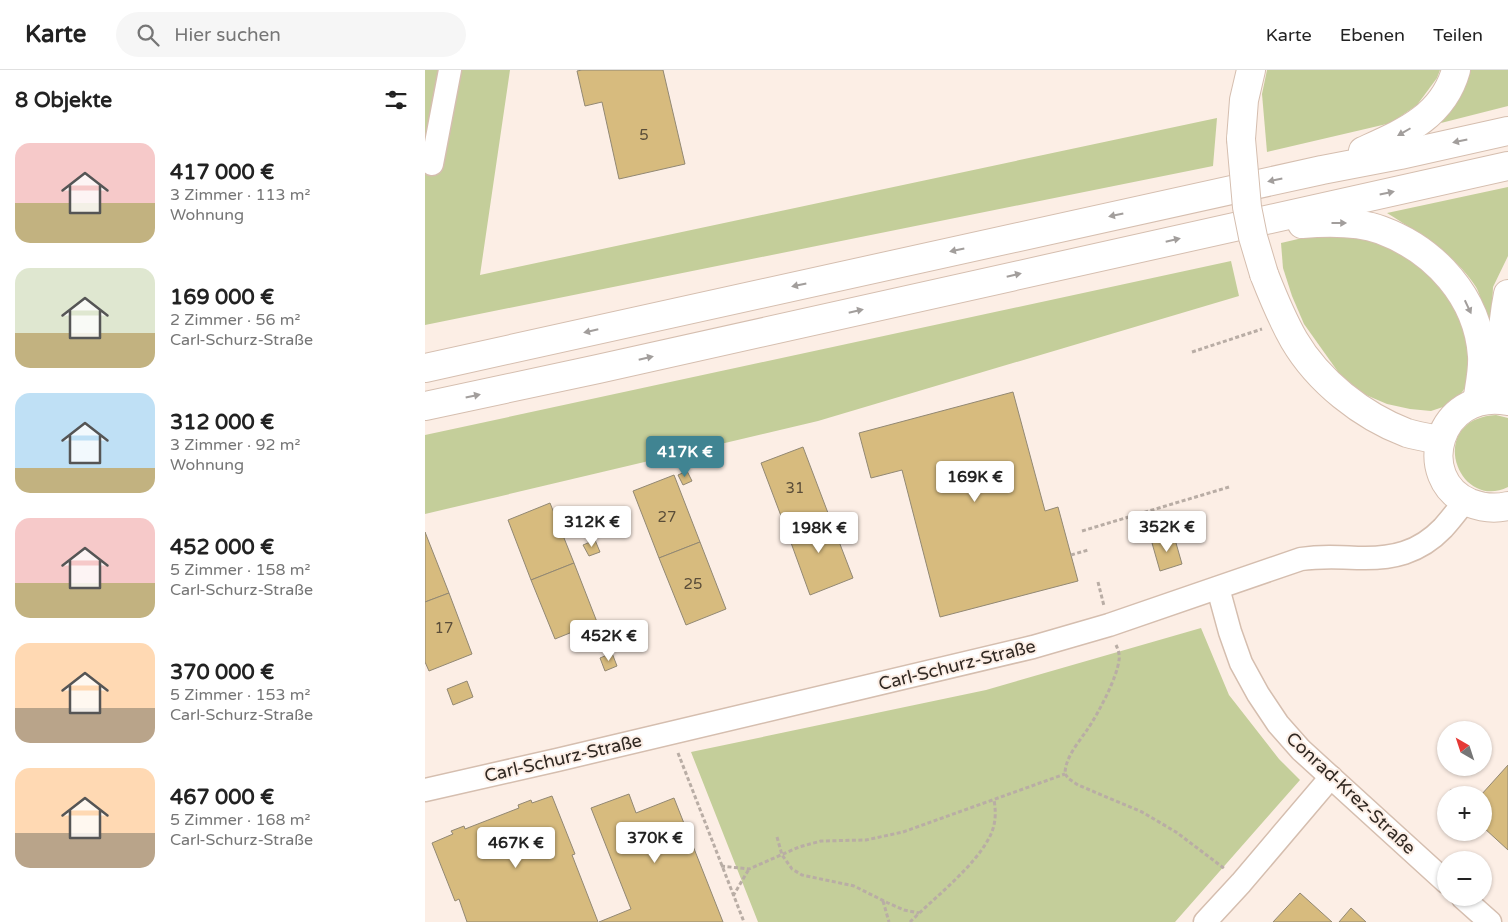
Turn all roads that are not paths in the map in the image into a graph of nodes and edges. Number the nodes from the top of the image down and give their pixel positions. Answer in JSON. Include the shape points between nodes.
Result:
{"nodes":[{"id":1,"x":450,"y":70,"type":"edge"},
{"id":2,"x":1251,"y":70,"type":"edge"},
{"id":3,"x":1456,"y":70,"type":"edge"},
{"id":4,"x":1508,"y":131,"type":"edge"},
{"id":5,"x":432,"y":164,"type":"dead end"},
{"id":6,"x":1508,"y":166,"type":"edge"},
{"id":7,"x":1323,"y":170,"type":"junction"},
{"id":8,"x":1203,"y":233,"type":"junction"},
{"id":9,"x":1508,"y":294,"type":"edge"},
{"id":10,"x":425,"y":368,"type":"edge"},
{"id":11,"x":1508,"y":395,"type":"edge"},
{"id":12,"x":1508,"y":401,"type":"edge"},
{"id":13,"x":1477,"y":402,"type":"junction"},
{"id":14,"x":425,"y":406,"type":"edge"},
{"id":15,"x":1440,"y":440,"type":"junction"},
{"id":16,"x":1465,"y":501,"type":"junction"},
{"id":17,"x":1508,"y":506,"type":"edge"},
{"id":18,"x":1218,"y":588,"type":"junction"},
{"id":19,"x":1331,"y":778,"type":"junction"},
{"id":20,"x":425,"y":790,"type":"edge"},
{"id":21,"x":1437,"y":874,"type":"edge"},
{"id":22,"x":1472,"y":906,"type":"edge"},
{"id":23,"x":1205,"y":922,"type":"edge"},
{"id":24,"x":1490,"y":922,"type":"edge"}],
"edges":[{"from":1,"to":5,"type":"street"},
{"from":2,"to":15,"type":"main road","bridge":true,"via":[[1244,100],[1241,139],[1247,207],[1264,274],[1284,322],[1309,362],[1348,399],[1389,425]]},
{"from":3,"to":7,"type":"main road","one_way":true,"via":[[1443,97],[1424,120],[1402,134]]},
{"from":4,"to":7,"type":"main road","one_way":true},
{"from":8,"to":6,"type":"main road","one_way":true},
{"from":7,"to":10,"type":"main road","one_way":true},
{"from":8,"to":13,"type":"main road","one_way":true,"via":[[1308,223],[1350,223],[1380,229],[1409,243],[1435,262],[1456,284],[1469,308],[1482,356]]},
{"from":14,"to":8,"type":"main road","one_way":true},
{"from":9,"to":11,"type":"main road","via":[[1503,365]]},
{"from":12,"to":13,"type":"main road","via":[[1488,399]]},
{"from":13,"to":15,"type":"main road","via":[[1453,416]]},
{"from":15,"to":16,"type":"main road","via":[[1441,468],[1446,481]]},
{"from":16,"to":17,"type":"main road","via":[[1489,508]]},
{"from":16,"to":18,"type":"street","name":"Carl-Schurz-Straße","via":[[1443,528],[1410,551],[1378,558],[1315,557]]},
{"from":18,"to":19,"type":"street","name":"Conrad-Krez-Straße","via":[[1241,663],[1258,694],[1278,724]]},
{"from":18,"to":20,"type":"street","name":"Carl-Schurz-Straße","via":[[1109,626],[1033,647]]},
{"from":19,"to":21,"type":"street","name":"Conrad-Krez-Straße"},
{"from":19,"to":23,"type":"street"},
{"from":22,"to":24,"type":"street"}]}
